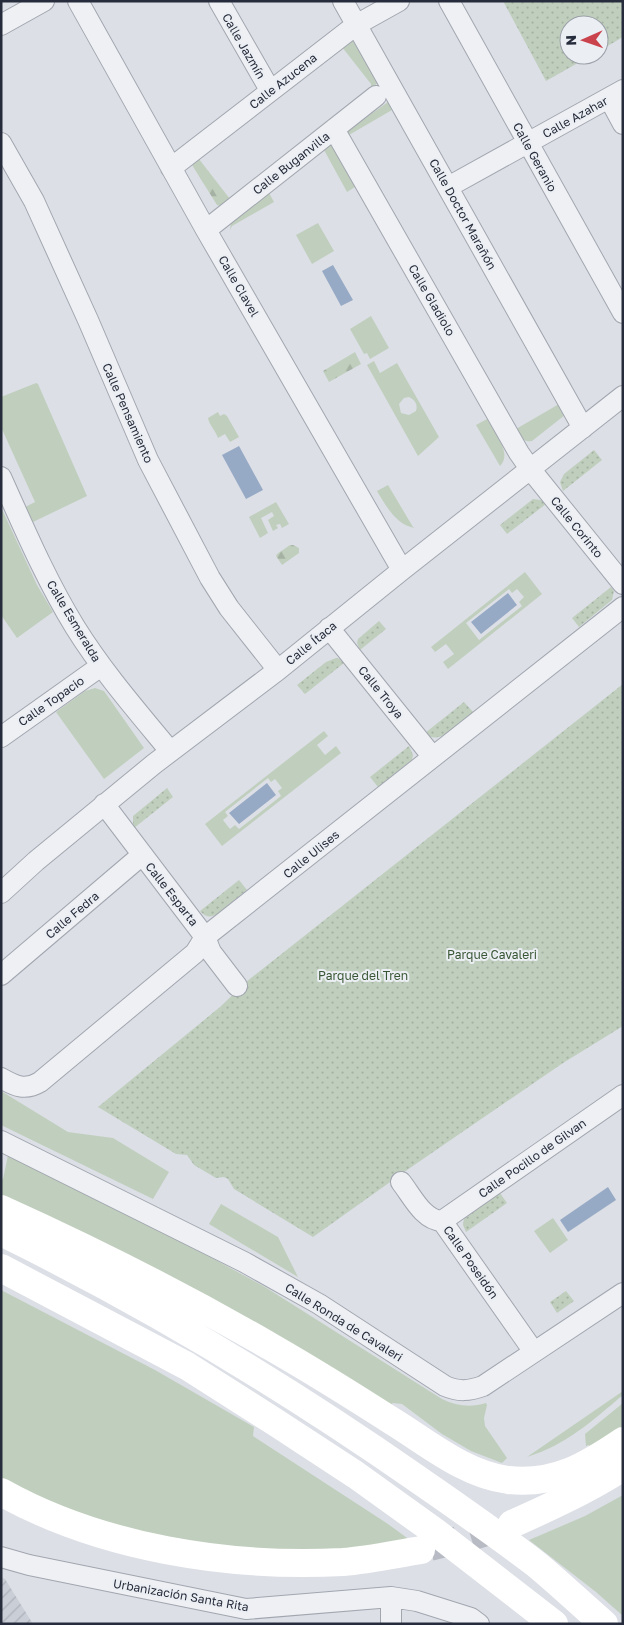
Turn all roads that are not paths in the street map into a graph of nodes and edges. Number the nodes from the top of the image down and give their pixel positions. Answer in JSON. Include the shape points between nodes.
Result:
{"nodes":[{"id":1,"x":44,"y":1,"type":"edge"},
{"id":2,"x":78,"y":1,"type":"edge"},
{"id":3,"x":219,"y":1,"type":"edge"},
{"id":4,"x":343,"y":1,"type":"edge"},
{"id":5,"x":399,"y":1,"type":"edge"},
{"id":6,"x":449,"y":1,"type":"edge"},
{"id":7,"x":1,"y":25,"type":"edge"},
{"id":8,"x":356,"y":25,"type":"junction"},
{"id":9,"x":270,"y":90,"type":"junction"},
{"id":10,"x":616,"y":94,"type":"edge"},
{"id":11,"x":376,"y":96,"type":"dead end"},
{"id":12,"x":623,"y":124,"type":"edge"},
{"id":13,"x":334,"y":129,"type":"junction"},
{"id":14,"x":1,"y":143,"type":"edge"},
{"id":15,"x":527,"y":144,"type":"junction"},
{"id":16,"x":171,"y":168,"type":"junction"},
{"id":17,"x":448,"y":187,"type":"junction"},
{"id":18,"x":206,"y":230,"type":"junction"},
{"id":19,"x":623,"y":313,"type":"edge"},
{"id":20,"x":623,"y":396,"type":"edge"},
{"id":21,"x":583,"y":428,"type":"junction"},
{"id":22,"x":531,"y":470,"type":"junction"},
{"id":23,"x":1,"y":477,"type":"edge"},
{"id":24,"x":402,"y":570,"type":"junction"},
{"id":25,"x":623,"y":584,"type":"edge"},
{"id":26,"x":623,"y":607,"type":"edge"},
{"id":27,"x":329,"y":628,"type":"junction"},
{"id":28,"x":101,"y":666,"type":"junction"},
{"id":29,"x":278,"y":670,"type":"junction"},
{"id":30,"x":1,"y":737,"type":"edge"},
{"id":31,"x":170,"y":751,"type":"junction"},
{"id":32,"x":432,"y":756,"type":"junction"},
{"id":33,"x":104,"y":804,"type":"junction"},
{"id":34,"x":142,"y":855,"type":"junction"},
{"id":35,"x":1,"y":893,"type":"edge"},
{"id":36,"x":205,"y":937,"type":"junction"},
{"id":37,"x":1,"y":975,"type":"edge"},
{"id":38,"x":236,"y":986,"type":"dead end"},
{"id":39,"x":1,"y":1078,"type":"edge"},
{"id":40,"x":623,"y":1096,"type":"edge"},
{"id":41,"x":1,"y":1141,"type":"edge"},
{"id":42,"x":401,"y":1182,"type":"dead end"},
{"id":43,"x":1,"y":1208,"type":"edge"},
{"id":44,"x":442,"y":1221,"type":"junction"},
{"id":45,"x":1,"y":1232,"type":"edge"},
{"id":46,"x":1,"y":1268,"type":"edge"},
{"id":47,"x":623,"y":1293,"type":"edge"},
{"id":48,"x":534,"y":1352,"type":"junction"},
{"id":49,"x":623,"y":1441,"type":"edge"},
{"id":50,"x":623,"y":1467,"type":"edge"},
{"id":51,"x":1,"y":1492,"type":"edge"},
{"id":52,"x":512,"y":1524,"type":"tunnel mouth"},
{"id":53,"x":422,"y":1550,"type":"tunnel mouth"},
{"id":54,"x":1,"y":1557,"type":"edge"},
{"id":55,"x":391,"y":1597,"type":"junction"},
{"id":56,"x":246,"y":1616,"type":"edge"},
{"id":57,"x":391,"y":1624,"type":"edge"},
{"id":58,"x":479,"y":1624,"type":"edge"},
{"id":59,"x":554,"y":1624,"type":"edge"},
{"id":60,"x":604,"y":1624,"type":"edge"}],
"edges":[{"from":1,"to":7,"type":"street"},
{"from":2,"to":16,"type":"street","name":"Calle Clavel"},
{"from":3,"to":9,"type":"street","name":"Calle Jazmín"},
{"from":4,"to":8,"type":"street","name":"Calle Doctor Marañón"},
{"from":5,"to":8,"type":"street","name":"Calle Azucena"},
{"from":6,"to":15,"type":"street","name":"Calle Geranio"},
{"from":8,"to":9,"type":"street","name":"Calle Azucena"},
{"from":8,"to":17,"type":"street","name":"Calle Doctor Marañón"},
{"from":9,"to":16,"type":"street","name":"Calle Azucena"},
{"from":10,"to":12,"type":"street"},
{"from":10,"to":15,"type":"street","name":"Calle Azahar"},
{"from":11,"to":13,"type":"street","name":"Calle Buganvilla"},
{"from":13,"to":18,"type":"street","name":"Calle Buganvilla"},
{"from":13,"to":22,"type":"street","name":"Calle Gladiolo"},
{"from":14,"to":29,"type":"street","name":"Calle Pensamiento","via":[[34,201],[148,460],[205,570],[229,608]]},
{"from":15,"to":17,"type":"street","name":"Calle Azahar"},
{"from":15,"to":19,"type":"street","name":"Calle Geranio"},
{"from":16,"to":18,"type":"street","name":"Calle Clavel"},
{"from":17,"to":21,"type":"street","name":"Calle Doctor Marañón"},
{"from":18,"to":24,"type":"street","name":"Calle Clavel"},
{"from":20,"to":21,"type":"street","name":"Calle Ítaca"},
{"from":21,"to":22,"type":"street","name":"Calle Ítaca"},
{"from":22,"to":24,"type":"street","name":"Calle Ítaca"},
{"from":22,"to":25,"type":"street","name":"Calle Corinto"},
{"from":23,"to":28,"type":"street","name":"Calle Esmeralda","via":[[55,592]]},
{"from":24,"to":27,"type":"street","name":"Calle Ítaca"},
{"from":26,"to":32,"type":"street","name":"Calle Ulises"},
{"from":27,"to":29,"type":"street","name":"Calle Ítaca"},
{"from":27,"to":32,"type":"street","name":"Calle Troya"},
{"from":28,"to":30,"type":"street","name":"Calle Topacio"},
{"from":28,"to":31,"type":"street","name":"Calle Esmeralda"},
{"from":29,"to":31,"type":"street","name":"Calle Ítaca"},
{"from":31,"to":33,"type":"street","name":"Calle Ítaca"},
{"from":32,"to":36,"type":"street","name":"Calle Ulises"},
{"from":33,"to":34,"type":"street","name":"Calle Esparta"},
{"from":33,"to":35,"type":"street","name":"Calle Ítaca"},
{"from":34,"to":36,"type":"street","name":"Calle Esparta"},
{"from":34,"to":37,"type":"street","name":"Calle Fedra"},
{"from":36,"to":38,"type":"street","name":"Calle Esparta","via":[[211,952]]},
{"from":36,"to":39,"type":"street","name":"Calle Ulises","via":[[196,953],[40,1082],[28,1088]]},
{"from":40,"to":44,"type":"street","name":"Calle Pocillo de Gilvan"},
{"from":41,"to":48,"type":"street","name":"Calle Ronda de Cavaleri","via":[[244,1262],[319,1304],[454,1390],[483,1386]]},
{"from":42,"to":44,"type":"street","name":"Calle Poseidón","via":[[427,1216]]},
{"from":43,"to":49,"type":"main road","via":[[163,1287],[273,1348],[451,1459],[487,1476],[529,1481],[550,1478],[592,1462]]},
{"from":44,"to":48,"type":"street","name":"Calle Poseidón"},
{"from":45,"to":60,"type":"main road","via":[[110,1288],[291,1394],[528,1559]]},
{"from":46,"to":59,"type":"main road","via":[[187,1366],[275,1422],[434,1531]]},
{"from":47,"to":48,"type":"street","name":"Calle Ronda de Cavaleri"},
{"from":50,"to":52,"type":"main road","via":[[561,1502]]},
{"from":51,"to":53,"type":"main road","via":[[71,1524],[193,1556],[293,1563],[344,1562]]},
{"from":54,"to":56,"type":"street","name":"Urbanización Santa Rita"},
{"from":55,"to":56,"type":"street","name":"Urbanización Santa Rita"},
{"from":55,"to":57,"type":"street"},
{"from":55,"to":58,"type":"street","name":"Urbanización Santa Rita","via":[[417,1600],[471,1618]]}]}
